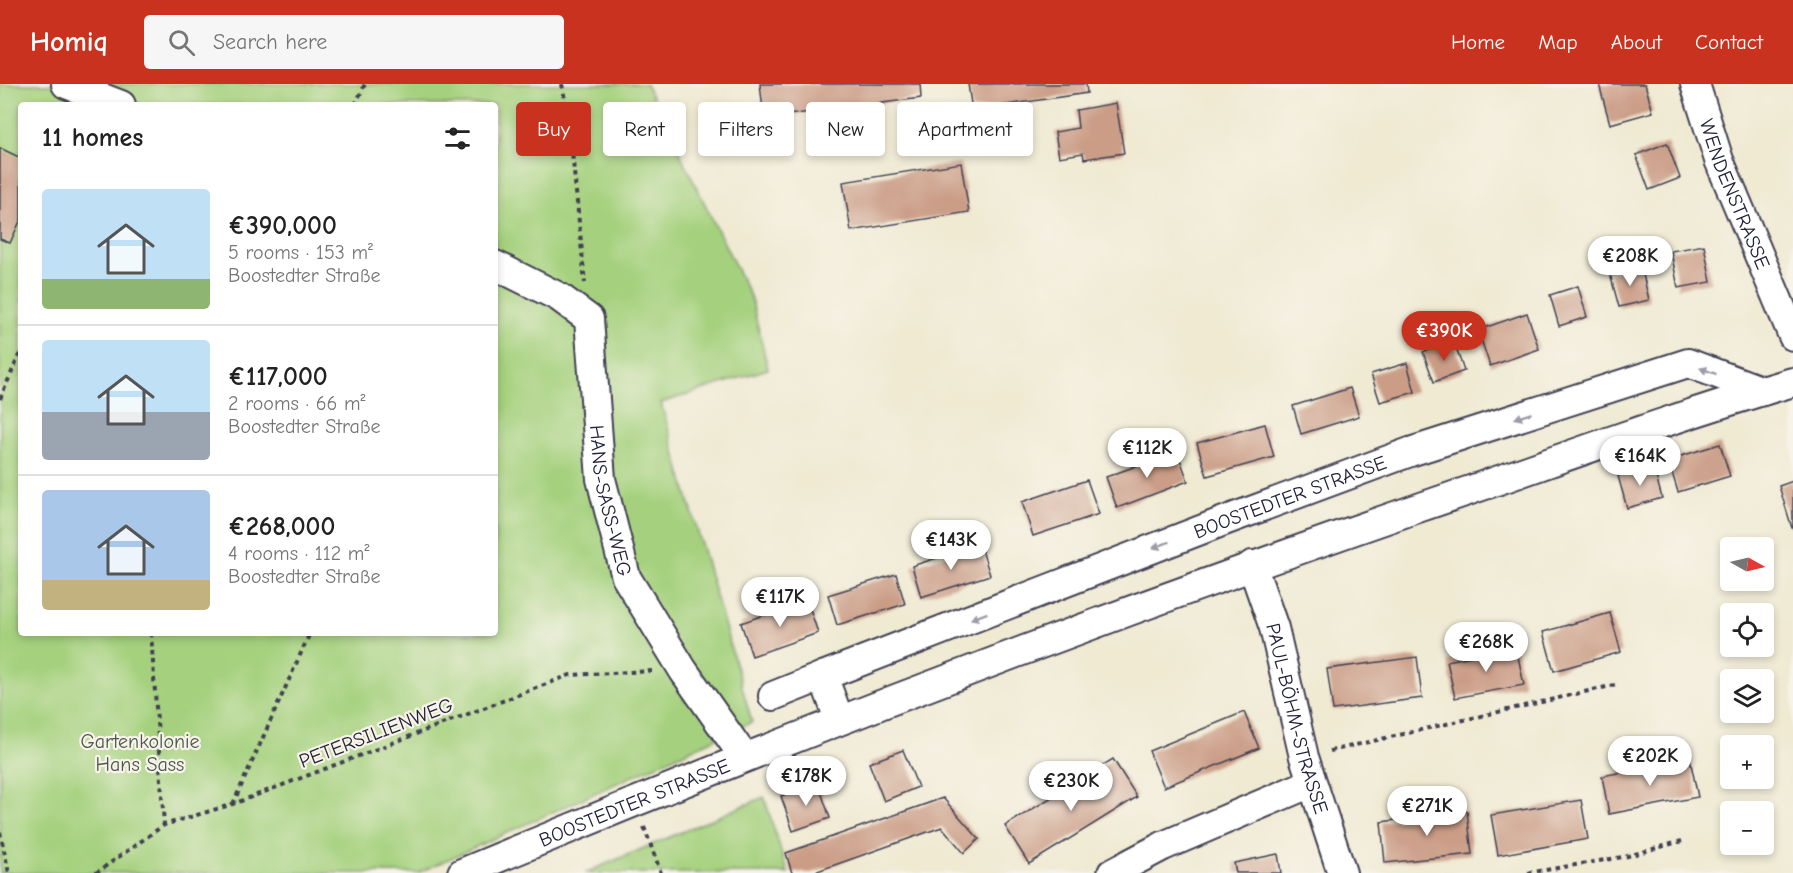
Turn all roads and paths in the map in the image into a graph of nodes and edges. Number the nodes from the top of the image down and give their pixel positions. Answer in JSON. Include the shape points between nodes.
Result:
{"nodes":[{"id":1,"x":66,"y":84,"type":"edge"},
{"id":2,"x":365,"y":84,"type":"edge"},
{"id":3,"x":562,"y":84,"type":"edge"},
{"id":4,"x":1695,"y":84,"type":"edge"},
{"id":5,"x":114,"y":102,"type":"edge"},
{"id":6,"x":356,"y":102,"type":"edge"},
{"id":7,"x":498,"y":266,"type":"edge"},
{"id":8,"x":589,"y":319,"type":"junction"},
{"id":9,"x":1793,"y":336,"type":"edge"},
{"id":10,"x":18,"y":358,"type":"edge"},
{"id":11,"x":1793,"y":382,"type":"edge"},
{"id":12,"x":1763,"y":391,"type":"junction"},
{"id":13,"x":0,"y":399,"type":"edge"},
{"id":14,"x":1251,"y":566,"type":"junction"},
{"id":15,"x":151,"y":636,"type":"edge"},
{"id":16,"x":309,"y":636,"type":"edge"},
{"id":17,"x":683,"y":670,"type":"junction"},
{"id":18,"x":823,"y":676,"type":"junction"},
{"id":19,"x":1619,"y":684,"type":"dead end"},
{"id":20,"x":773,"y":696,"type":"dead end"},
{"id":21,"x":839,"y":719,"type":"junction"},
{"id":22,"x":744,"y":757,"type":"junction"},
{"id":23,"x":1307,"y":770,"type":"junction"},
{"id":24,"x":637,"y":800,"type":"junction"},
{"id":25,"x":233,"y":804,"type":"junction"},
{"id":26,"x":164,"y":825,"type":"junction"},
{"id":27,"x":0,"y":832,"type":"edge"},
{"id":28,"x":1682,"y":841,"type":"dead end"},
{"id":29,"x":9,"y":873,"type":"edge"},
{"id":30,"x":96,"y":873,"type":"edge"},
{"id":31,"x":462,"y":873,"type":"edge"},
{"id":32,"x":661,"y":873,"type":"edge"},
{"id":33,"x":1112,"y":873,"type":"edge"},
{"id":34,"x":1342,"y":873,"type":"edge"},
{"id":35,"x":1528,"y":873,"type":"edge"}],
"edges":[{"from":1,"to":5,"type":"street"},
{"from":2,"to":6,"type":"path"},
{"from":3,"to":8,"type":"path"},
{"from":4,"to":9,"type":"street","name":"WENDENSTRASSE","via":[[1719,160]]},
{"from":7,"to":8,"type":"street","via":[[559,297]]},
{"from":8,"to":17,"type":"street","name":"HANS-SASS-WEG","via":[[601,479],[626,577]]},
{"from":10,"to":13,"type":"path"},
{"from":11,"to":12,"type":"street","name":"BOOSTEDTER STRASSE"},
{"from":12,"to":14,"type":"street","name":"BOOSTEDTER STRASSE"},
{"from":12,"to":18,"type":"street","name":"BOOSTEDTER STRASSE","one_way":true,"via":[[1688,363],[1410,452]]},
{"from":14,"to":21,"type":"street","name":"BOOSTEDTER STRASSE"},
{"from":14,"to":23,"type":"street","name":"PAUL-BÖHM-STRASSE","via":[[1274,628]]},
{"from":15,"to":26,"type":"path"},
{"from":16,"to":25,"type":"path"},
{"from":17,"to":22,"type":"street","name":"HANS-SASS-WEG"},
{"from":17,"to":25,"type":"path","name":"PETERSILIENWEG","via":[[570,675]]},
{"from":18,"to":20,"type":"street","name":"BOOSTEDTER STRASSE"},
{"from":18,"to":21,"type":"street"},
{"from":19,"to":23,"type":"path"},
{"from":21,"to":22,"type":"street","name":"BOOSTEDTER STRASSE"},
{"from":22,"to":24,"type":"street","name":"BOOSTEDTER STRASSE"},
{"from":23,"to":33,"type":"street"},
{"from":23,"to":34,"type":"street","name":"PAUL-BÖHM-STRASSE"},
{"from":24,"to":31,"type":"street","name":"BOOSTEDTER STRASSE"},
{"from":24,"to":32,"type":"path"},
{"from":25,"to":26,"type":"path","name":"PETERSILIENWEG"},
{"from":26,"to":30,"type":"path","name":"PETERSILIENWEG"},
{"from":27,"to":29,"type":"path"},
{"from":28,"to":35,"type":"path","via":[[1628,856]]}]}
